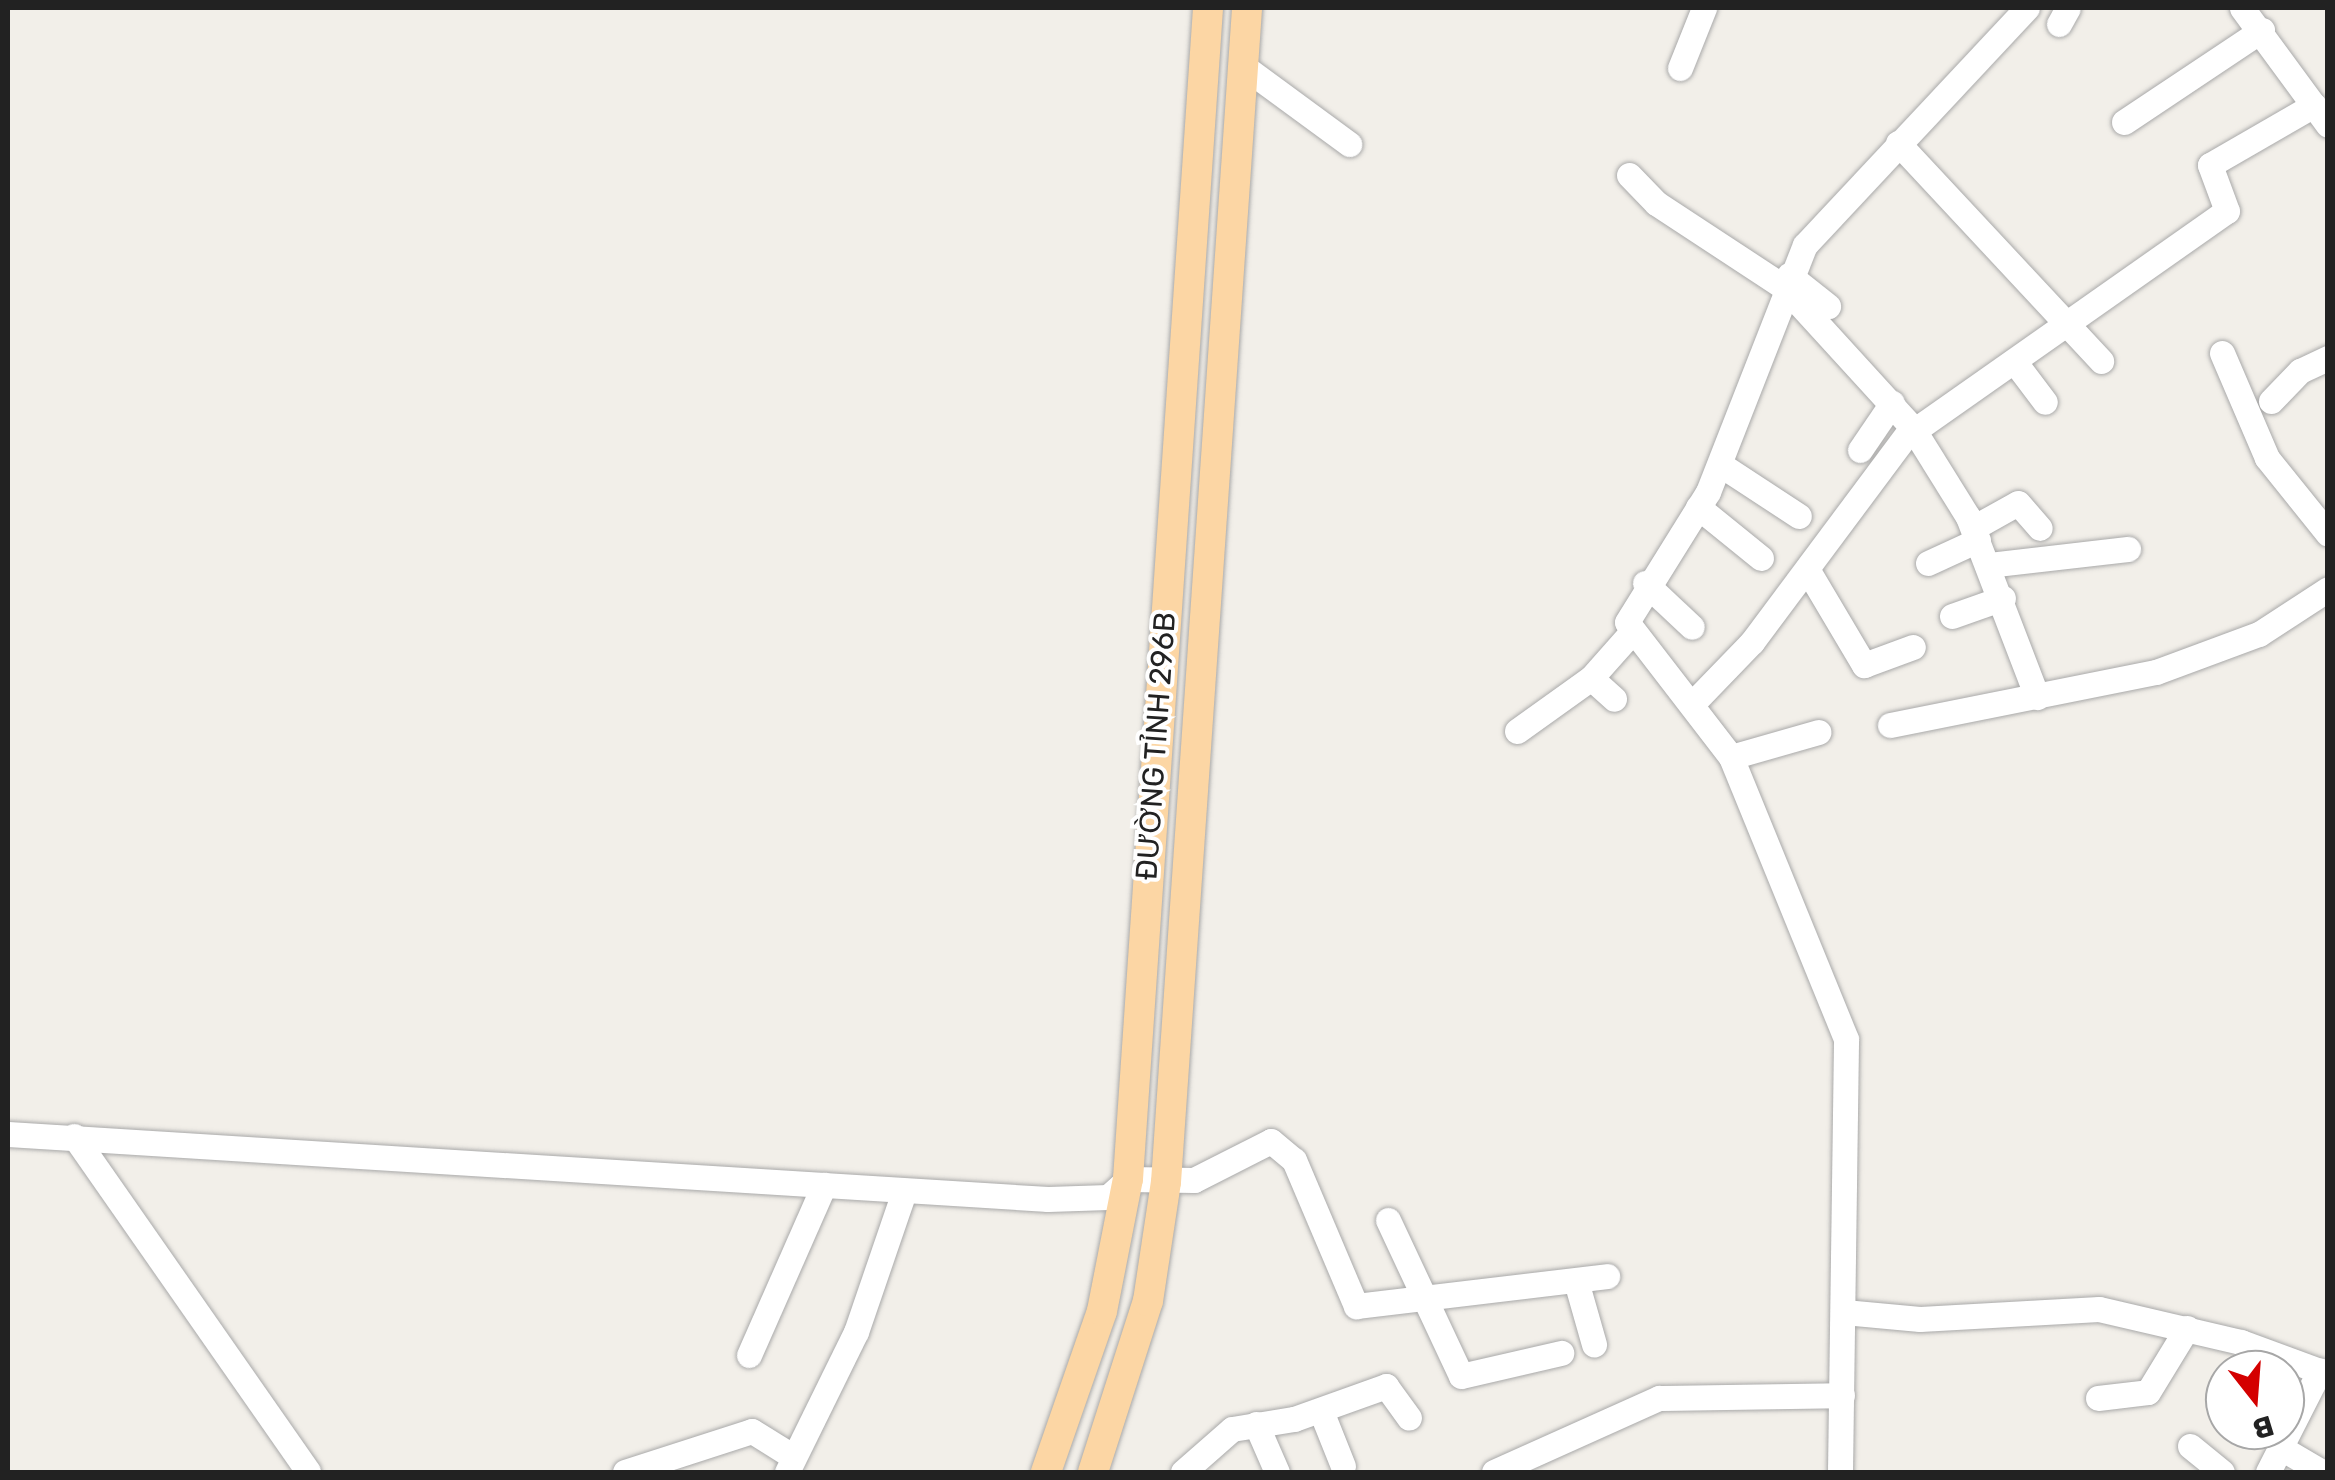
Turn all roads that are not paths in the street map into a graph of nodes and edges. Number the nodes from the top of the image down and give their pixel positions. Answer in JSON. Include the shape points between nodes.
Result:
{"nodes":[{"id":1,"x":1208,"y":8,"type":"edge"},
{"id":2,"x":1247,"y":8,"type":"edge"},
{"id":3,"x":1704,"y":8,"type":"edge"},
{"id":4,"x":2028,"y":8,"type":"edge"},
{"id":5,"x":2242,"y":8,"type":"edge"},
{"id":6,"x":2262,"y":30,"type":"junction"},
{"id":7,"x":1243,"y":66,"type":"junction"},
{"id":8,"x":1680,"y":68,"type":"dead end"},
{"id":9,"x":2322,"y":114,"type":"edge"},
{"id":10,"x":2124,"y":122,"type":"dead end"},
{"id":11,"x":1898,"y":143,"type":"junction"},
{"id":12,"x":1349,"y":144,"type":"dead end"},
{"id":13,"x":1629,"y":175,"type":"dead end"},
{"id":14,"x":1787,"y":281,"type":"junction"},
{"id":15,"x":1828,"y":306,"type":"dead end"},
{"id":16,"x":2069,"y":321,"type":"junction"},
{"id":17,"x":2222,"y":352,"type":"dead end"},
{"id":18,"x":2328,"y":358,"type":"edge"},
{"id":19,"x":2014,"y":360,"type":"junction"},
{"id":20,"x":2101,"y":360,"type":"dead end"},
{"id":21,"x":2271,"y":401,"type":"dead end"},
{"id":22,"x":2044,"y":402,"type":"dead end"},
{"id":23,"x":1892,"y":403,"type":"junction"},
{"id":24,"x":1913,"y":428,"type":"junction"},
{"id":25,"x":1860,"y":450,"type":"dead end"},
{"id":26,"x":1721,"y":465,"type":"junction"},
{"id":27,"x":1698,"y":507,"type":"junction"},
{"id":28,"x":1798,"y":516,"type":"dead end"},
{"id":29,"x":2040,"y":528,"type":"dead end"},
{"id":30,"x":1976,"y":534,"type":"junction"},
{"id":31,"x":2328,"y":534,"type":"edge"},
{"id":32,"x":2128,"y":549,"type":"dead end"},
{"id":33,"x":1761,"y":558,"type":"dead end"},
{"id":34,"x":1928,"y":563,"type":"dead end"},
{"id":35,"x":1989,"y":565,"type":"junction"},
{"id":36,"x":1807,"y":569,"type":"junction"},
{"id":37,"x":1646,"y":582,"type":"junction"},
{"id":38,"x":2328,"y":589,"type":"edge"},
{"id":39,"x":2003,"y":598,"type":"junction"},
{"id":40,"x":1952,"y":616,"type":"dead end"},
{"id":41,"x":1692,"y":627,"type":"dead end"},
{"id":42,"x":1630,"y":634,"type":"junction"},
{"id":43,"x":1913,"y":648,"type":"dead end"},
{"id":44,"x":1590,"y":678,"type":"junction"},
{"id":45,"x":2037,"y":698,"type":"junction"},
{"id":46,"x":1614,"y":699,"type":"dead end"},
{"id":47,"x":1694,"y":703,"type":"junction"},
{"id":48,"x":1890,"y":725,"type":"dead end"},
{"id":49,"x":1517,"y":731,"type":"dead end"},
{"id":50,"x":1818,"y":732,"type":"dead end"},
{"id":51,"x":1731,"y":757,"type":"junction"},
{"id":52,"x":8,"y":1134,"type":"edge"},
{"id":53,"x":74,"y":1136,"type":"junction"},
{"id":54,"x":1128,"y":1179,"type":"junction"},
{"id":55,"x":1166,"y":1182,"type":"junction"},
{"id":56,"x":824,"y":1185,"type":"junction"},
{"id":57,"x":902,"y":1195,"type":"junction"},
{"id":58,"x":1388,"y":1220,"type":"dead end"},
{"id":59,"x":1607,"y":1276,"type":"dead end"},
{"id":60,"x":1576,"y":1281,"type":"junction"},
{"id":61,"x":1424,"y":1295,"type":"junction"},
{"id":62,"x":1844,"y":1312,"type":"junction"},
{"id":63,"x":2187,"y":1328,"type":"junction"},
{"id":64,"x":1594,"y":1344,"type":"dead end"},
{"id":65,"x":1561,"y":1352,"type":"dead end"},
{"id":66,"x":748,"y":1355,"type":"dead end"},
{"id":67,"x":2324,"y":1372,"type":"edge"},
{"id":68,"x":1842,"y":1394,"type":"junction"},
{"id":69,"x":2098,"y":1398,"type":"dead end"},
{"id":70,"x":2305,"y":1406,"type":"edge"},
{"id":71,"x":1321,"y":1411,"type":"junction"},
{"id":72,"x":1409,"y":1418,"type":"dead end"},
{"id":73,"x":1256,"y":1424,"type":"junction"},
{"id":74,"x":2190,"y":1446,"type":"dead end"},
{"id":75,"x":2280,"y":1450,"type":"edge"},
{"id":76,"x":2284,"y":1450,"type":"edge"},
{"id":77,"x":790,"y":1464,"type":"edge"},
{"id":78,"x":1344,"y":1466,"type":"dead end"},
{"id":79,"x":662,"y":1467,"type":"edge"},
{"id":80,"x":308,"y":1472,"type":"edge"},
{"id":81,"x":625,"y":1472,"type":"edge"},
{"id":82,"x":1046,"y":1472,"type":"edge"},
{"id":83,"x":1093,"y":1472,"type":"edge"},
{"id":84,"x":1183,"y":1472,"type":"edge"},
{"id":85,"x":1277,"y":1472,"type":"edge"},
{"id":86,"x":1494,"y":1472,"type":"edge"},
{"id":87,"x":1840,"y":1472,"type":"edge"},
{"id":88,"x":2222,"y":1472,"type":"edge"},
{"id":89,"x":2268,"y":1472,"type":"edge"},
{"id":90,"x":2322,"y":1472,"type":"edge"}],
"edges":[{"from":1,"to":54,"type":"main road","name":"ĐƯỜNG TỈNH 296B"},
{"from":2,"to":7,"type":"main road","name":"ĐƯỜNG TỈNH 296B"},
{"from":3,"to":8,"type":"street"},
{"from":4,"to":11,"type":"street"},
{"from":5,"to":6,"type":"street"},
{"from":6,"to":9,"type":"street"},
{"from":6,"to":10,"type":"street"},
{"from":7,"to":12,"type":"street"},
{"from":7,"to":55,"type":"main road","name":"ĐƯỜNG TỈNH 296B"},
{"from":9,"to":16,"type":"street","via":[[2210,165],[2227,211]]},
{"from":11,"to":14,"type":"street","via":[[1806,245]]},
{"from":11,"to":16,"type":"street","via":[[1966,222]]},
{"from":13,"to":14,"type":"street","via":[[1656,203]]},
{"from":14,"to":15,"type":"street"},
{"from":14,"to":23,"type":"street"},
{"from":14,"to":26,"type":"street"},
{"from":16,"to":19,"type":"street"},
{"from":16,"to":20,"type":"street"},
{"from":17,"to":31,"type":"street","via":[[2267,458]]},
{"from":18,"to":21,"type":"street","via":[[2300,371]]},
{"from":19,"to":22,"type":"street"},
{"from":19,"to":24,"type":"street"},
{"from":23,"to":24,"type":"street"},
{"from":23,"to":25,"type":"street"},
{"from":24,"to":30,"type":"street"},
{"from":24,"to":36,"type":"street"},
{"from":26,"to":27,"type":"street"},
{"from":26,"to":28,"type":"street"},
{"from":27,"to":33,"type":"street"},
{"from":27,"to":37,"type":"street"},
{"from":29,"to":30,"type":"street","via":[[2018,503]]},
{"from":30,"to":34,"type":"street"},
{"from":30,"to":35,"type":"street"},
{"from":32,"to":35,"type":"street"},
{"from":35,"to":39,"type":"street"},
{"from":36,"to":43,"type":"street","via":[[1860,662]]},
{"from":36,"to":47,"type":"street"},
{"from":37,"to":41,"type":"street"},
{"from":37,"to":42,"type":"street","via":[[1630,612]]},
{"from":38,"to":45,"type":"street","via":[[2216,652]]},
{"from":39,"to":40,"type":"street"},
{"from":39,"to":45,"type":"street"},
{"from":42,"to":44,"type":"street"},
{"from":42,"to":47,"type":"street"},
{"from":44,"to":46,"type":"street"},
{"from":44,"to":49,"type":"street"},
{"from":45,"to":48,"type":"street"},
{"from":47,"to":51,"type":"street"},
{"from":50,"to":51,"type":"street"},
{"from":51,"to":62,"type":"street","via":[[1846,1039]]},
{"from":52,"to":53,"type":"street"},
{"from":53,"to":56,"type":"street"},
{"from":53,"to":80,"type":"street"},
{"from":54,"to":55,"type":"street"},
{"from":54,"to":57,"type":"street","via":[[1108,1197]]},
{"from":54,"to":82,"type":"main road","name":"ĐƯỜNG TỈNH 296B","via":[[1116,1263]]},
{"from":55,"to":61,"type":"street","via":[[1194,1180],[1271,1141],[1294,1160],[1350,1300],[1370,1310]]},
{"from":55,"to":83,"type":"main road","name":"ĐƯỜNG TỈNH 296B","via":[[1148,1301]]},
{"from":56,"to":57,"type":"street"},
{"from":56,"to":66,"type":"street"},
{"from":57,"to":77,"type":"street","via":[[856,1332]]},
{"from":58,"to":61,"type":"street"},
{"from":59,"to":60,"type":"street"},
{"from":60,"to":61,"type":"street"},
{"from":60,"to":64,"type":"street"},
{"from":61,"to":65,"type":"street","via":[[1460,1376]]},
{"from":62,"to":63,"type":"street","via":[[1920,1319],[2099,1309]]},
{"from":62,"to":68,"type":"street"},
{"from":63,"to":67,"type":"street"},
{"from":63,"to":69,"type":"street","via":[[2148,1392]]},
{"from":67,"to":70,"type":"street"},
{"from":68,"to":86,"type":"street","via":[[1660,1398]]},
{"from":68,"to":87,"type":"street"},
{"from":71,"to":72,"type":"street","via":[[1392,1385]]},
{"from":71,"to":73,"type":"street"},
{"from":71,"to":78,"type":"street"},
{"from":73,"to":84,"type":"street","via":[[1218,1437]]},
{"from":73,"to":85,"type":"street"},
{"from":74,"to":88,"type":"street"},
{"from":75,"to":89,"type":"street"},
{"from":76,"to":90,"type":"street"},
{"from":77,"to":79,"type":"street","via":[[752,1431]]},
{"from":79,"to":81,"type":"street"}]}
